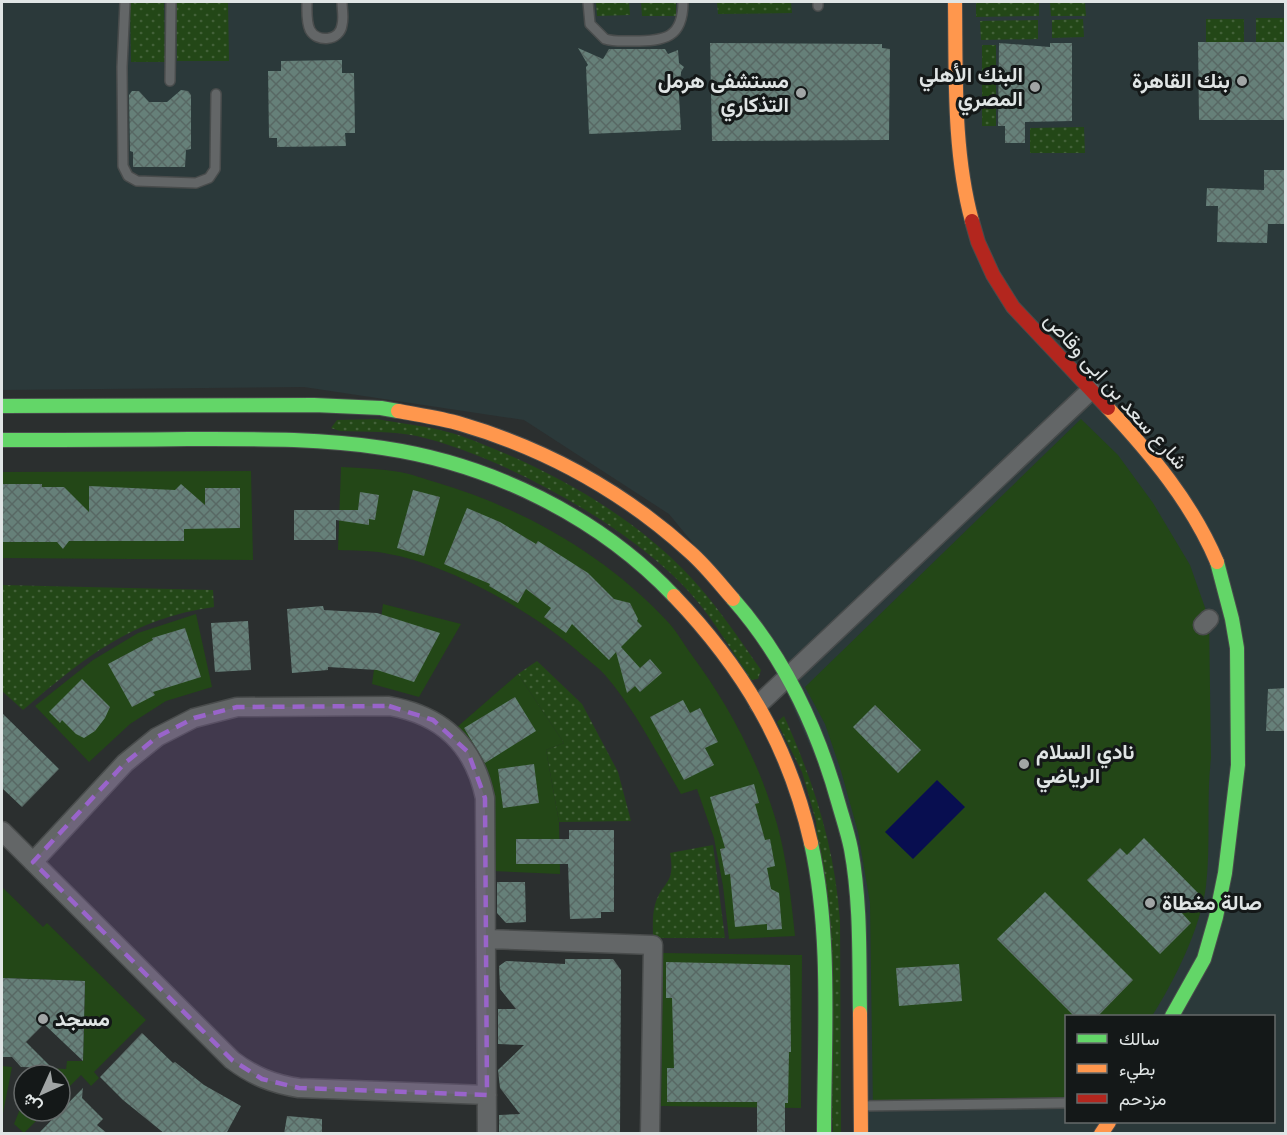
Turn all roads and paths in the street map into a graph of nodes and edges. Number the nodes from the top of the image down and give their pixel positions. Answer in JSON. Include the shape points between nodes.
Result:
{"nodes":[{"id":1,"x":125,"y":2,"type":"edge"},
{"id":2,"x":171,"y":2,"type":"edge"},
{"id":3,"x":307,"y":2,"type":"edge"},
{"id":4,"x":342,"y":2,"type":"edge"},
{"id":5,"x":588,"y":2,"type":"edge"},
{"id":6,"x":683,"y":2,"type":"edge"},
{"id":7,"x":955,"y":2,"type":"edge"},
{"id":8,"x":170,"y":81,"type":"dead end"},
{"id":9,"x":216,"y":94,"type":"dead end"},
{"id":10,"x":1090,"y":390,"type":"junction"},
{"id":11,"x":2,"y":406,"type":"edge"},
{"id":12,"x":315,"y":423,"type":"junction"},
{"id":13,"x":2,"y":440,"type":"edge"},
{"id":14,"x":789,"y":677,"type":"junction"},
{"id":15,"x":759,"y":704,"type":"junction"},
{"id":16,"x":2,"y":831,"type":"edge"},
{"id":17,"x":33,"y":862,"type":"junction"},
{"id":18,"x":487,"y":939,"type":"junction"},
{"id":19,"x":1173,"y":1015,"type":"edge"},
{"id":20,"x":486,"y":1095,"type":"junction"},
{"id":21,"x":1065,"y":1103,"type":"dead end"},
{"id":22,"x":861,"y":1106,"type":"junction"},
{"id":23,"x":487,"y":1134,"type":"edge"},
{"id":24,"x":650,"y":1134,"type":"edge"},
{"id":25,"x":824,"y":1134,"type":"edge"},
{"id":26,"x":861,"y":1134,"type":"edge"}],
"edges":[{"from":1,"to":9,"type":"lane","via":[[123,166],[128,176],[137,181],[196,183],[209,178],[215,169]]},
{"from":2,"to":8,"type":"lane"},
{"from":3,"to":4,"type":"lane","via":[[310,30],[327,39],[337,35],[342,25]]},
{"from":5,"to":6,"type":"lane","via":[[588,21],[602,37],[639,41],[658,41],[672,33],[682,19]]},
{"from":7,"to":10,"type":"street","name":"شارع سعد بن ابى وقاص","via":[[963,188],[978,242],[1013,307]]},
{"from":10,"to":14,"type":"street"},
{"from":10,"to":19,"type":"street","name":"شارع سعد بن ابى وقاص","via":[[1164,470],[1192,514],[1216,560],[1237,648],[1239,765],[1225,873],[1204,959]]},
{"from":11,"to":12,"type":"street"},
{"from":12,"to":13,"type":"street"},
{"from":12,"to":14,"type":"street","via":[[381,408],[459,423],[529,447],[580,472],[642,511],[692,553],[754,624]]},
{"from":12,"to":15,"type":"street","via":[[383,448],[448,461],[511,483],[570,512],[625,550],[673,593],[717,643]]},
{"from":14,"to":15,"type":"street"},
{"from":14,"to":22,"type":"street","via":[[828,762],[851,848],[859,923]]},
{"from":15,"to":25,"type":"street","via":[[800,800],[817,873],[824,947]]},
{"from":16,"to":17,"type":"street"},
{"from":17,"to":18,"type":"street","via":[[125,763],[157,737],[184,723],[237,707],[389,706],[419,713],[446,729],[476,766],[487,814]]},
{"from":17,"to":20,"type":"street","via":[[246,1071],[299,1088]]},
{"from":18,"to":20,"type":"street"},
{"from":18,"to":24,"type":"street","via":[[653,945]]},
{"from":20,"to":23,"type":"street"},
{"from":21,"to":22,"type":"lane"},
{"from":22,"to":26,"type":"street"}]}
